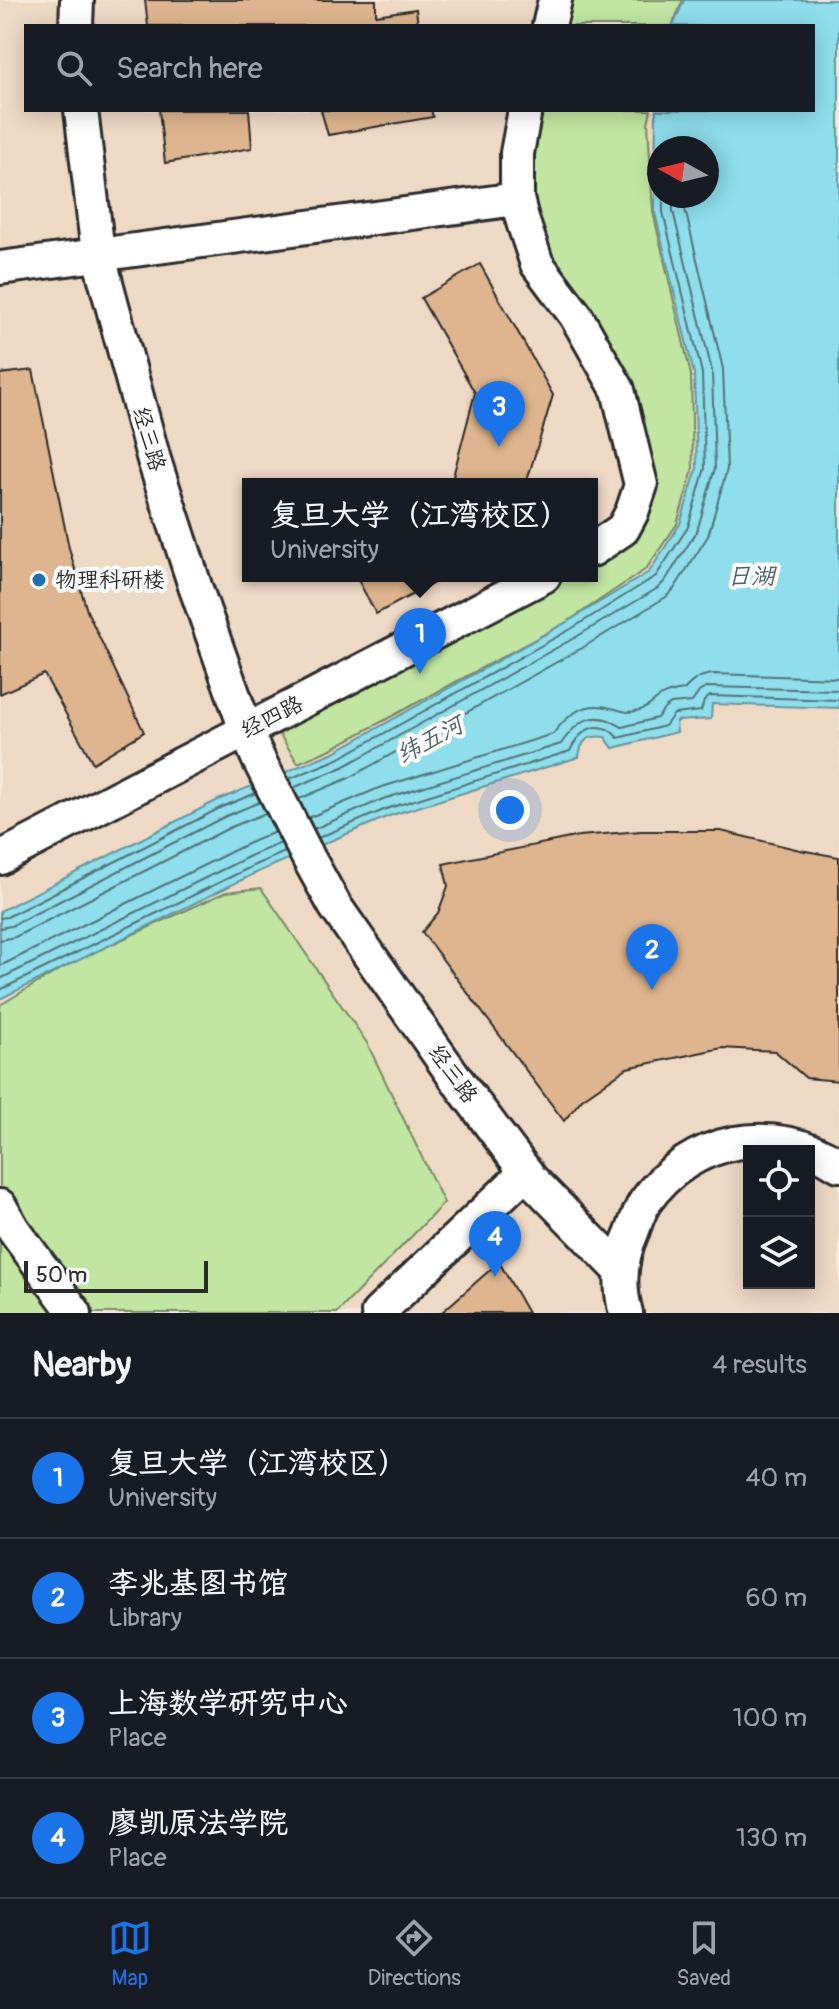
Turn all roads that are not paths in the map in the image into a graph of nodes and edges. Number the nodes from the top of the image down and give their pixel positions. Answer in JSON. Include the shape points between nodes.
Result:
{"nodes":[{"id":1,"x":77,"y":0,"type":"edge"},
{"id":2,"x":555,"y":0,"type":"edge"},
{"id":3,"x":76,"y":24,"type":"edge"},
{"id":4,"x":549,"y":24,"type":"edge"},
{"id":5,"x":81,"y":112,"type":"edge"},
{"id":6,"x":525,"y":112,"type":"edge"},
{"id":7,"x":517,"y":199,"type":"junction"},
{"id":8,"x":98,"y":253,"type":"junction"},
{"id":9,"x":0,"y":268,"type":"edge"},
{"id":10,"x":598,"y":546,"type":"edge"},
{"id":11,"x":534,"y":582,"type":"edge"},
{"id":12,"x":252,"y":744,"type":"junction"},
{"id":13,"x":0,"y":858,"type":"edge"},
{"id":14,"x":839,"y":1165,"type":"edge"},
{"id":15,"x":526,"y":1172,"type":"junction"},
{"id":16,"x":0,"y":1206,"type":"edge"},
{"id":17,"x":621,"y":1271,"type":"junction"},
{"id":18,"x":75,"y":1313,"type":"edge"},
{"id":19,"x":378,"y":1313,"type":"edge"},
{"id":20,"x":626,"y":1313,"type":"edge"}],
"edges":[{"from":1,"to":3,"type":"lane"},
{"from":2,"to":4,"type":"lane"},
{"from":5,"to":8,"type":"lane","name":"经三路"},
{"from":6,"to":7,"type":"lane","via":[[517,153]]},
{"from":7,"to":8,"type":"lane"},
{"from":7,"to":10,"type":"lane","via":[[537,264],[576,316],[618,390],[641,485],[623,529]]},
{"from":8,"to":9,"type":"lane"},
{"from":8,"to":12,"type":"lane","name":"经三路","via":[[154,460]]},
{"from":11,"to":12,"type":"lane","name":"经四路"},
{"from":12,"to":13,"type":"lane","name":"经四路"},
{"from":12,"to":15,"type":"lane","name":"经三路","via":[[343,918]]},
{"from":14,"to":17,"type":"lane","via":[[784,1141],[745,1140],[710,1149],[671,1172],[644,1203]]},
{"from":15,"to":17,"type":"lane","name":"经三路"},
{"from":15,"to":19,"type":"lane"},
{"from":16,"to":18,"type":"lane"},
{"from":17,"to":20,"type":"lane"}]}
